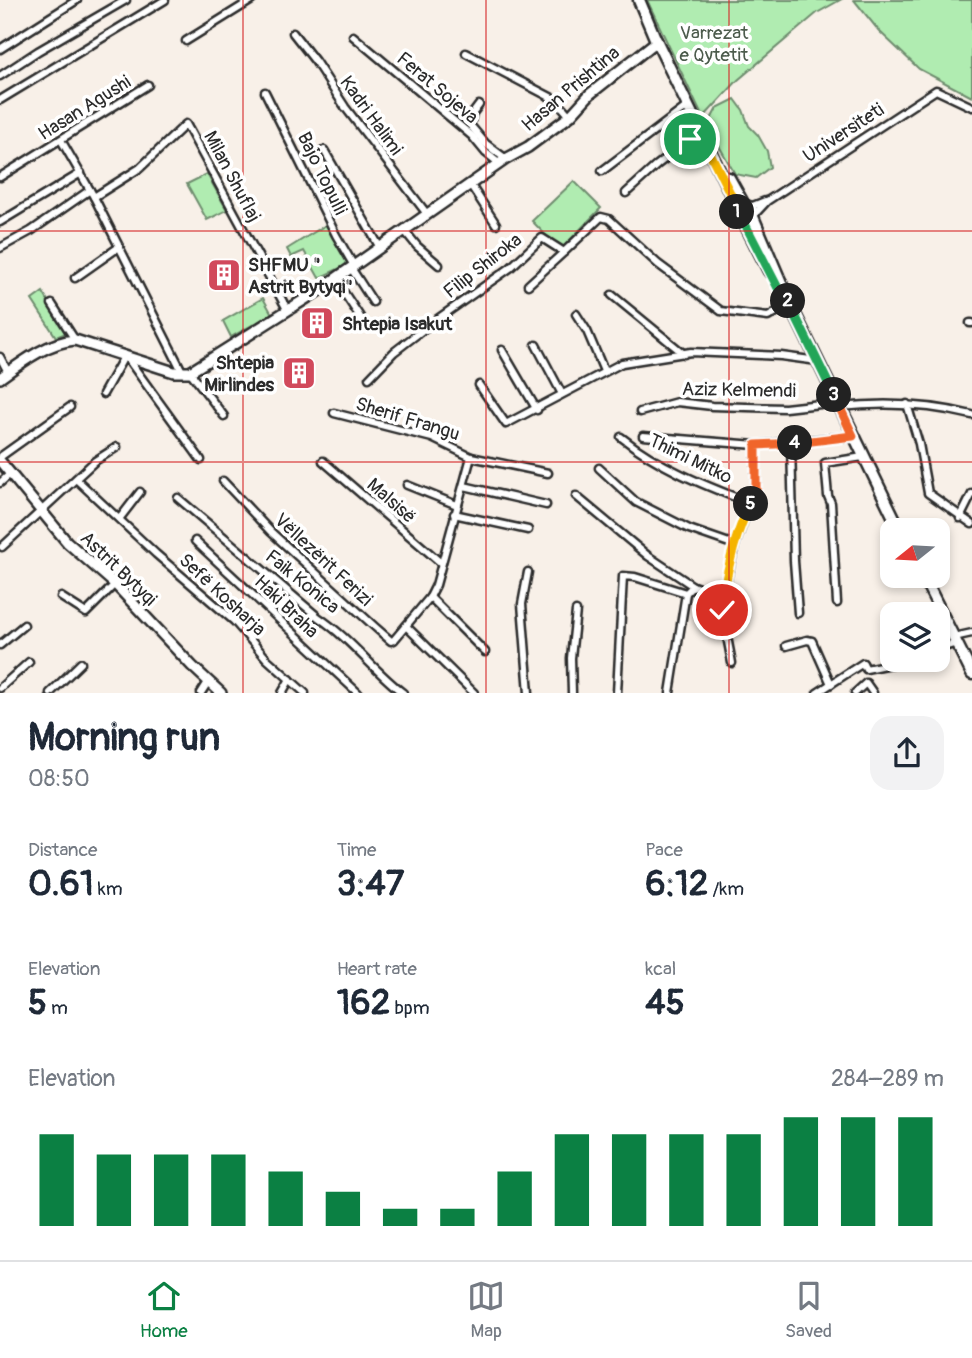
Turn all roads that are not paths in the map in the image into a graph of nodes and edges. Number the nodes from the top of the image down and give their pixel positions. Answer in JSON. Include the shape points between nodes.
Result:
{"nodes":[{"id":1,"x":77,"y":0,"type":"edge"},
{"id":2,"x":126,"y":0,"type":"edge"},
{"id":3,"x":165,"y":0,"type":"edge"},
{"id":4,"x":252,"y":0,"type":"edge"},
{"id":5,"x":639,"y":0,"type":"edge"},
{"id":6,"x":293,"y":33,"type":"dead end"},
{"id":7,"x":353,"y":36,"type":"dead end"},
{"id":8,"x":186,"y":41,"type":"dead end"},
{"id":9,"x":657,"y":41,"type":"junction"},
{"id":10,"x":0,"y":48,"type":"edge"},
{"id":11,"x":466,"y":53,"type":"dead end"},
{"id":12,"x":0,"y":76,"type":"edge"},
{"id":13,"x":148,"y":85,"type":"dead end"},
{"id":14,"x":265,"y":92,"type":"dead end"},
{"id":15,"x":0,"y":100,"type":"edge"},
{"id":16,"x":480,"y":105,"type":"dead end"},
{"id":17,"x":689,"y":106,"type":"junction"},
{"id":18,"x":972,"y":107,"type":"edge"},
{"id":19,"x":570,"y":116,"type":"junction"},
{"id":20,"x":703,"y":133,"type":"junction"},
{"id":21,"x":61,"y":140,"type":"junction"},
{"id":22,"x":324,"y":150,"type":"dead end"},
{"id":23,"x":503,"y":162,"type":"junction"},
{"id":24,"x":602,"y":172,"type":"dead end"},
{"id":25,"x":80,"y":173,"type":"junction"},
{"id":26,"x":0,"y":177,"type":"edge"},
{"id":27,"x":470,"y":184,"type":"junction"},
{"id":28,"x":92,"y":193,"type":"junction"},
{"id":29,"x":626,"y":193,"type":"dead end"},
{"id":30,"x":747,"y":213,"type":"junction"},
{"id":31,"x":427,"y":214,"type":"junction"},
{"id":32,"x":0,"y":222,"type":"edge"},
{"id":33,"x":496,"y":224,"type":"dead end"},
{"id":34,"x":404,"y":230,"type":"junction"},
{"id":35,"x":379,"y":246,"type":"junction"},
{"id":36,"x":119,"y":247,"type":"junction"},
{"id":37,"x":0,"y":248,"type":"edge"},
{"id":38,"x":564,"y":252,"type":"junction"},
{"id":39,"x":439,"y":265,"type":"dead end"},
{"id":40,"x":353,"y":267,"type":"junction"},
{"id":41,"x":75,"y":278,"type":"dead end"},
{"id":42,"x":335,"y":279,"type":"junction"},
{"id":43,"x":528,"y":285,"type":"dead end"},
{"id":44,"x":612,"y":295,"type":"dead end"},
{"id":45,"x":373,"y":302,"type":"dead end"},
{"id":46,"x":52,"y":304,"type":"dead end"},
{"id":47,"x":790,"y":304,"type":"junction"},
{"id":48,"x":288,"y":311,"type":"junction"},
{"id":49,"x":576,"y":314,"type":"dead end"},
{"id":50,"x":366,"y":326,"type":"dead end"},
{"id":51,"x":75,"y":340,"type":"junction"},
{"id":52,"x":536,"y":345,"type":"dead end"},
{"id":53,"x":502,"y":350,"type":"dead end"},
{"id":54,"x":684,"y":354,"type":"junction"},
{"id":55,"x":125,"y":355,"type":"junction"},
{"id":56,"x":0,"y":357,"type":"edge"},
{"id":57,"x":818,"y":360,"type":"junction"},
{"id":58,"x":604,"y":372,"type":"junction"},
{"id":59,"x":186,"y":373,"type":"junction"},
{"id":60,"x":4,"y":375,"type":"edge"},
{"id":61,"x":369,"y":378,"type":"dead end"},
{"id":62,"x":479,"y":385,"type":"dead end"},
{"id":63,"x":103,"y":394,"type":"dead end"},
{"id":64,"x":562,"y":394,"type":"junction"},
{"id":65,"x":839,"y":404,"type":"junction"},
{"id":66,"x":907,"y":404,"type":"junction"},
{"id":67,"x":70,"y":407,"type":"dead end"},
{"id":68,"x":537,"y":410,"type":"junction"},
{"id":69,"x":640,"y":412,"type":"dead end"},
{"id":70,"x":334,"y":413,"type":"dead end"},
{"id":71,"x":224,"y":415,"type":"dead end"},
{"id":72,"x":972,"y":415,"type":"edge"},
{"id":73,"x":643,"y":436,"type":"dead end"},
{"id":74,"x":853,"y":436,"type":"junction"},
{"id":75,"x":621,"y":437,"type":"dead end"},
{"id":76,"x":791,"y":443,"type":"junction"},
{"id":77,"x":756,"y":445,"type":"junction"},
{"id":78,"x":117,"y":447,"type":"dead end"},
{"id":79,"x":471,"y":457,"type":"junction"},
{"id":80,"x":863,"y":457,"type":"junction"},
{"id":81,"x":0,"y":459,"type":"edge"},
{"id":82,"x":201,"y":460,"type":"dead end"},
{"id":83,"x":323,"y":461,"type":"dead end"},
{"id":84,"x":598,"y":468,"type":"dead end"},
{"id":85,"x":548,"y":473,"type":"dead end"},
{"id":86,"x":10,"y":474,"type":"junction"},
{"id":87,"x":76,"y":479,"type":"junction"},
{"id":88,"x":223,"y":481,"type":"dead end"},
{"id":89,"x":0,"y":483,"type":"edge"},
{"id":90,"x":407,"y":485,"type":"dead end"},
{"id":91,"x":464,"y":486,"type":"junction"},
{"id":92,"x":140,"y":492,"type":"dead end"},
{"id":93,"x":972,"y":494,"type":"edge"},
{"id":94,"x":576,"y":496,"type":"dead end"},
{"id":95,"x":178,"y":498,"type":"dead end"},
{"id":96,"x":750,"y":503,"type":"junction"},
{"id":97,"x":457,"y":505,"type":"junction"},
{"id":98,"x":546,"y":505,"type":"dead end"},
{"id":99,"x":41,"y":512,"type":"junction"},
{"id":100,"x":454,"y":514,"type":"junction"},
{"id":101,"x":120,"y":518,"type":"junction"},
{"id":102,"x":894,"y":518,"type":"edge"},
{"id":103,"x":960,"y":518,"type":"junction"},
{"id":104,"x":972,"y":524,"type":"edge"},
{"id":105,"x":528,"y":530,"type":"dead end"},
{"id":106,"x":195,"y":541,"type":"dead end"},
{"id":107,"x":735,"y":545,"type":"junction"},
{"id":108,"x":2,"y":547,"type":"edge"},
{"id":109,"x":441,"y":563,"type":"junction"},
{"id":110,"x":528,"y":572,"type":"dead end"},
{"id":111,"x":115,"y":584,"type":"junction"},
{"id":112,"x":693,"y":586,"type":"junction"},
{"id":113,"x":929,"y":588,"type":"edge"},
{"id":114,"x":686,"y":593,"type":"junction"},
{"id":115,"x":723,"y":596,"type":"junction"},
{"id":116,"x":61,"y":597,"type":"dead end"},
{"id":117,"x":430,"y":597,"type":"junction"},
{"id":118,"x":837,"y":604,"type":"dead end"},
{"id":119,"x":576,"y":611,"type":"dead end"},
{"id":120,"x":798,"y":613,"type":"dead end"},
{"id":121,"x":24,"y":625,"type":"dead end"},
{"id":122,"x":406,"y":626,"type":"junction"},
{"id":123,"x":972,"y":633,"type":"edge"},
{"id":124,"x":955,"y":640,"type":"junction"},
{"id":125,"x":950,"y":643,"type":"edge"},
{"id":126,"x":0,"y":645,"type":"edge"},
{"id":127,"x":786,"y":646,"type":"dead end"},
{"id":128,"x":485,"y":652,"type":"dead end"},
{"id":129,"x":29,"y":662,"type":"dead end"},
{"id":130,"x":81,"y":663,"type":"dead end"},
{"id":131,"x":732,"y":663,"type":"dead end"},
{"id":132,"x":880,"y":666,"type":"edge"},
{"id":133,"x":866,"y":669,"type":"junction"},
{"id":134,"x":972,"y":674,"type":"edge"},
{"id":135,"x":290,"y":679,"type":"junction"},
{"id":136,"x":208,"y":682,"type":"junction"},
{"id":137,"x":866,"y":683,"type":"junction"},
{"id":138,"x":831,"y":684,"type":"junction"},
{"id":139,"x":0,"y":688,"type":"edge"},
{"id":140,"x":50,"y":693,"type":"edge"},
{"id":141,"x":201,"y":693,"type":"edge"},
{"id":142,"x":221,"y":693,"type":"edge"},
{"id":143,"x":282,"y":693,"type":"edge"},
{"id":144,"x":305,"y":693,"type":"edge"},
{"id":145,"x":358,"y":693,"type":"edge"},
{"id":146,"x":403,"y":693,"type":"edge"},
{"id":147,"x":474,"y":693,"type":"edge"},
{"id":148,"x":529,"y":693,"type":"edge"},
{"id":149,"x":572,"y":693,"type":"edge"},
{"id":150,"x":617,"y":693,"type":"edge"},
{"id":151,"x":670,"y":693,"type":"edge"},
{"id":152,"x":817,"y":693,"type":"edge"},
{"id":153,"x":855,"y":693,"type":"edge"},
{"id":154,"x":873,"y":693,"type":"edge"}],
"edges":[{"from":1,"to":10,"type":"street"},
{"from":2,"to":12,"type":"street"},
{"from":3,"to":15,"type":"street"},
{"from":4,"to":8,"type":"street"},
{"from":5,"to":9,"type":"main road"},
{"from":6,"to":31,"type":"street","name":"Kadri Halimi"},
{"from":7,"to":23,"type":"street","name":"Ferat Sojeva"},
{"from":9,"to":17,"type":"main road"},
{"from":9,"to":19,"type":"street","name":"Hasan Prishtina","via":[[590,94]]},
{"from":11,"to":19,"type":"street","via":[[556,100]]},
{"from":13,"to":21,"type":"street","name":"Hasan Agushi"},
{"from":14,"to":40,"type":"street","name":"Bajo Topulli"},
{"from":16,"to":23,"type":"street","via":[[470,125]]},
{"from":17,"to":20,"type":"main road"},
{"from":17,"to":24,"type":"street"},
{"from":18,"to":30,"type":"street","name":"Universiteti","via":[[936,90]]},
{"from":19,"to":23,"type":"street","name":"Hasan Prishtina"},
{"from":20,"to":29,"type":"street"},
{"from":20,"to":30,"type":"main road"},
{"from":21,"to":25,"type":"street"},
{"from":21,"to":26,"type":"street","name":"Hasan Agushi"},
{"from":22,"to":35,"type":"street"},
{"from":23,"to":27,"type":"street","name":"Hasan Prishtina"},
{"from":25,"to":28,"type":"street"},
{"from":25,"to":32,"type":"street"},
{"from":27,"to":31,"type":"street","name":"Hasan Prishtina"},
{"from":27,"to":33,"type":"street"},
{"from":28,"to":36,"type":"street"},
{"from":28,"to":37,"type":"street"},
{"from":28,"to":48,"type":"street","name":"Milan Shuflaj","via":[[139,168],[186,124]]},
{"from":30,"to":47,"type":"main road"},
{"from":31,"to":34,"type":"street","name":"Hasan Prishtina"},
{"from":34,"to":35,"type":"street","name":"Hasan Prishtina"},
{"from":34,"to":39,"type":"street"},
{"from":35,"to":40,"type":"street","name":"Hasan Prishtina"},
{"from":36,"to":41,"type":"street"},
{"from":36,"to":59,"type":"street"},
{"from":38,"to":43,"type":"street"},
{"from":38,"to":47,"type":"street","via":[[601,217],[721,311],[768,317]]},
{"from":38,"to":61,"type":"street","name":"Filip Shiroka","via":[[542,238],[510,268],[394,352]]},
{"from":40,"to":42,"type":"street","name":"Hasan Prishtina"},
{"from":40,"to":45,"type":"street"},
{"from":42,"to":48,"type":"street","name":"Hasan Prishtina"},
{"from":42,"to":50,"type":"street"},
{"from":44,"to":54,"type":"street"},
{"from":46,"to":51,"type":"street"},
{"from":47,"to":57,"type":"main road"},
{"from":48,"to":59,"type":"street","name":"Hasan Prishtina"},
{"from":49,"to":58,"type":"street"},
{"from":51,"to":55,"type":"street"},
{"from":51,"to":60,"type":"street","via":[[47,348]]},
{"from":52,"to":64,"type":"street"},
{"from":53,"to":68,"type":"street"},
{"from":54,"to":57,"type":"street"},
{"from":54,"to":58,"type":"street","via":[[622,363]]},
{"from":55,"to":59,"type":"street"},
{"from":55,"to":63,"type":"street"},
{"from":55,"to":82,"type":"street"},
{"from":56,"to":60,"type":"street"},
{"from":57,"to":65,"type":"main road"},
{"from":58,"to":64,"type":"street"},
{"from":59,"to":71,"type":"street"},
{"from":62,"to":68,"type":"street","via":[[506,424]]},
{"from":64,"to":68,"type":"street"},
{"from":65,"to":66,"type":"street","name":"Aziz Kelmendi"},
{"from":65,"to":69,"type":"street","name":"Aziz Kelmendi","via":[[785,408],[677,402]]},
{"from":65,"to":74,"type":"main road"},
{"from":66,"to":72,"type":"street","name":"Aziz Kelmendi"},
{"from":66,"to":103,"type":"street","via":[[928,493]]},
{"from":67,"to":81,"type":"street"},
{"from":70,"to":79,"type":"street","name":"Sherif Frangu","via":[[432,438]]},
{"from":73,"to":77,"type":"street"},
{"from":74,"to":76,"type":"street"},
{"from":74,"to":80,"type":"main road"},
{"from":75,"to":96,"type":"street","name":"Thimi Mitko","via":[[670,470]]},
{"from":76,"to":77,"type":"street"},
{"from":76,"to":120,"type":"street"},
{"from":77,"to":96,"type":"street","via":[[756,506]]},
{"from":78,"to":87,"type":"street"},
{"from":79,"to":85,"type":"street","name":"Sherif Frangu"},
{"from":79,"to":91,"type":"street","name":"Sherif Frangu"},
{"from":80,"to":102,"type":"main road"},
{"from":80,"to":118,"type":"street","via":[[825,463]]},
{"from":81,"to":86,"type":"street","name":"Astrit Bytyqi"},
{"from":83,"to":109,"type":"street","name":"Malsisë"},
{"from":84,"to":107,"type":"street","via":[[636,502],[689,529]]},
{"from":86,"to":89,"type":"street"},
{"from":86,"to":99,"type":"street","name":"Astrit Bytyqi"},
{"from":87,"to":99,"type":"street"},
{"from":87,"to":101,"type":"street","name":"Sefë Kosharja"},
{"from":88,"to":122,"type":"street","name":"Vëllezërit Ferizi","via":[[271,532],[391,641]]},
{"from":90,"to":97,"type":"street"},
{"from":91,"to":97,"type":"street","name":"Sherif Frangu"},
{"from":91,"to":98,"type":"street"},
{"from":92,"to":101,"type":"street"},
{"from":93,"to":103,"type":"street"},
{"from":94,"to":112,"type":"street","via":[[648,556]]},
{"from":95,"to":146,"type":"street","name":"Faik Konica","via":[[340,632]]},
{"from":96,"to":107,"type":"street"},
{"from":97,"to":100,"type":"street","name":"Sherif Frangu"},
{"from":99,"to":108,"type":"street"},
{"from":99,"to":111,"type":"street","name":"Astrit Bytyqi"},
{"from":100,"to":105,"type":"street"},
{"from":100,"to":109,"type":"street","name":"Sherif Frangu"},
{"from":101,"to":135,"type":"street","name":"Sefë Kosharja","via":[[234,621]]},
{"from":103,"to":104,"type":"street"},
{"from":106,"to":145,"type":"street","name":"Haki Braha"},
{"from":107,"to":115,"type":"street"},
{"from":109,"to":117,"type":"street","name":"Sherif Frangu"},
{"from":110,"to":148,"type":"street","via":[[522,604]]},
{"from":111,"to":116,"type":"street","via":[[86,613]]},
{"from":111,"to":136,"type":"street","name":"Astrit Bytyqi"},
{"from":112,"to":114,"type":"street"},
{"from":112,"to":115,"type":"street"},
{"from":113,"to":124,"type":"main road"},
{"from":114,"to":150,"type":"street","via":[[623,576]]},
{"from":114,"to":151,"type":"street"},
{"from":115,"to":131,"type":"street"},
{"from":117,"to":122,"type":"street","name":"Sherif Frangu"},
{"from":117,"to":128,"type":"street"},
{"from":119,"to":149,"type":"street"},
{"from":121,"to":126,"type":"street"},
{"from":122,"to":147,"type":"street"},
{"from":123,"to":124,"type":"street"},
{"from":124,"to":125,"type":"street"},
{"from":124,"to":134,"type":"main road"},
{"from":127,"to":138,"type":"street","via":[[812,641]]},
{"from":129,"to":139,"type":"street"},
{"from":130,"to":140,"type":"street"},
{"from":132,"to":133,"type":"street"},
{"from":133,"to":137,"type":"street","via":[[870,676]]},
{"from":133,"to":138,"type":"street","via":[[863,663]]},
{"from":135,"to":143,"type":"street"},
{"from":135,"to":144,"type":"street","name":"Sefë Kosharja"},
{"from":136,"to":141,"type":"street"},
{"from":136,"to":142,"type":"street","name":"Astrit Bytyqi"},
{"from":137,"to":153,"type":"street"},
{"from":137,"to":154,"type":"street"},
{"from":138,"to":152,"type":"street"}]}
